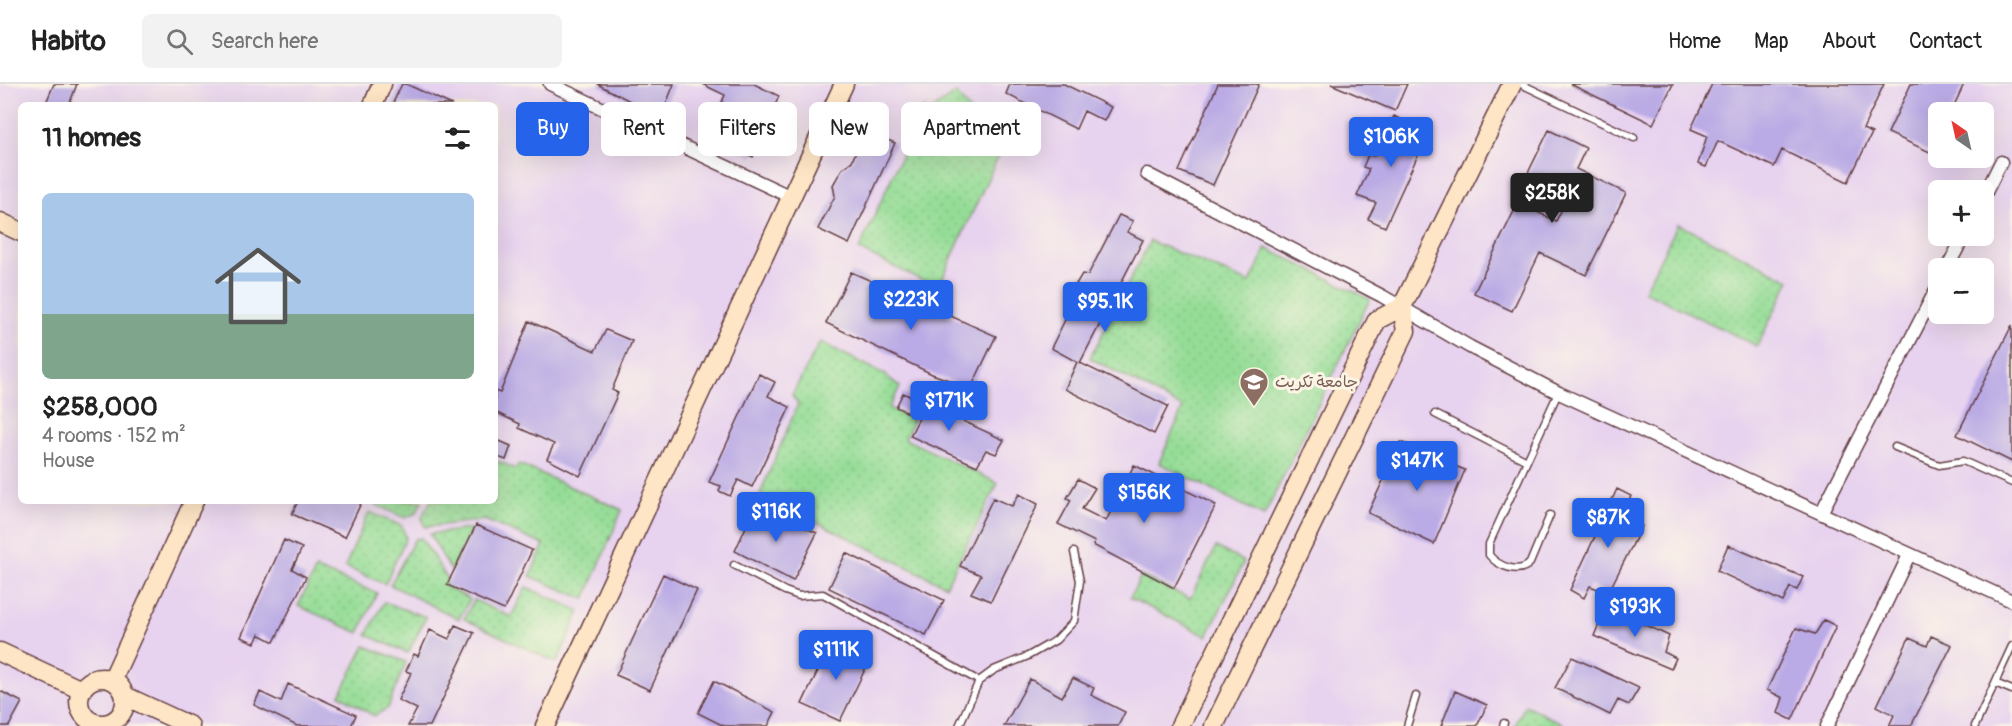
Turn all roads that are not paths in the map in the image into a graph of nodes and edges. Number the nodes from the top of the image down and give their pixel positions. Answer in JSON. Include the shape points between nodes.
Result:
{"nodes":[{"id":1,"x":382,"y":84,"type":"edge"},
{"id":2,"x":550,"y":84,"type":"edge"},
{"id":3,"x":844,"y":84,"type":"edge"},
{"id":4,"x":1512,"y":84,"type":"edge"},
{"id":5,"x":1521,"y":84,"type":"edge"},
{"id":6,"x":374,"y":102,"type":"edge"},
{"id":7,"x":1634,"y":138,"type":"dead end"},
{"id":8,"x":2001,"y":162,"type":"dead end"},
{"id":9,"x":1147,"y":174,"type":"dead end"},
{"id":10,"x":1992,"y":180,"type":"edge"},
{"id":11,"x":791,"y":197,"type":"junction"},
{"id":12,"x":0,"y":222,"type":"edge"},
{"id":13,"x":18,"y":231,"type":"edge"},
{"id":14,"x":1928,"y":305,"type":"edge"},
{"id":15,"x":1402,"y":307,"type":"junction"},
{"id":16,"x":1559,"y":393,"type":"junction"},
{"id":17,"x":1435,"y":414,"type":"dead end"},
{"id":18,"x":1895,"y":447,"type":"dead end"},
{"id":19,"x":1527,"y":461,"type":"junction"},
{"id":20,"x":2012,"y":483,"type":"edge"},
{"id":21,"x":193,"y":504,"type":"edge"},
{"id":22,"x":1821,"y":513,"type":"junction"},
{"id":23,"x":1550,"y":516,"type":"dead end"},
{"id":24,"x":1074,"y":552,"type":"dead end"},
{"id":25,"x":1909,"y":555,"type":"junction"},
{"id":26,"x":734,"y":565,"type":"dead end"},
{"id":27,"x":2012,"y":601,"type":"edge"},
{"id":28,"x":2012,"y":646,"type":"edge"},
{"id":29,"x":0,"y":652,"type":"edge"},
{"id":30,"x":112,"y":680,"type":"junction"},
{"id":31,"x":979,"y":681,"type":"junction"},
{"id":32,"x":1995,"y":683,"type":"junction"},
{"id":33,"x":81,"y":690,"type":"junction"},
{"id":34,"x":2012,"y":690,"type":"edge"},
{"id":35,"x":125,"y":696,"type":"junction"},
{"id":36,"x":1416,"y":696,"type":"dead end"},
{"id":37,"x":104,"y":724,"type":"edge"},
{"id":38,"x":190,"y":726,"type":"edge"},
{"id":39,"x":545,"y":726,"type":"edge"},
{"id":40,"x":959,"y":726,"type":"edge"},
{"id":41,"x":1180,"y":726,"type":"edge"},
{"id":42,"x":1214,"y":726,"type":"edge"},
{"id":43,"x":1407,"y":726,"type":"edge"},
{"id":44,"x":1827,"y":726,"type":"edge"},
{"id":45,"x":1976,"y":726,"type":"edge"}],
"edges":[{"from":1,"to":6,"type":"street"},
{"from":2,"to":11,"type":"street"},
{"from":3,"to":11,"type":"street"},
{"from":4,"to":15,"type":"street"},
{"from":5,"to":7,"type":"lane"},
{"from":8,"to":10,"type":"street"},
{"from":9,"to":15,"type":"street"},
{"from":11,"to":39,"type":"street"},
{"from":12,"to":13,"type":"street"},
{"from":14,"to":22,"type":"street"},
{"from":15,"to":16,"type":"street"},
{"from":15,"to":41,"type":"street","via":[[1377,320]]},
{"from":15,"to":42,"type":"street","via":[[1406,331]]},
{"from":16,"to":19,"type":"lane"},
{"from":16,"to":22,"type":"street"},
{"from":17,"to":19,"type":"lane"},
{"from":18,"to":20,"type":"lane","via":[[1939,465],[1963,461]]},
{"from":19,"to":23,"type":"lane","via":[[1489,544],[1491,557],[1515,569],[1526,567]]},
{"from":21,"to":30,"type":"street"},
{"from":22,"to":25,"type":"street"},
{"from":24,"to":31,"type":"lane","via":[[1080,581],[1074,621],[1056,640]]},
{"from":25,"to":27,"type":"street"},
{"from":25,"to":44,"type":"street"},
{"from":26,"to":31,"type":"lane","via":[[799,596],[823,594]]},
{"from":28,"to":32,"type":"lane"},
{"from":29,"to":33,"type":"street"},
{"from":30,"to":33,"type":"street","via":[[91,680]]},
{"from":30,"to":35,"type":"street"},
{"from":31,"to":40,"type":"lane"},
{"from":32,"to":34,"type":"lane"},
{"from":32,"to":45,"type":"lane"},
{"from":33,"to":37,"type":"street","via":[[78,703],[84,716]]},
{"from":35,"to":37,"type":"street","via":[[122,712]]},
{"from":35,"to":38,"type":"street"},
{"from":36,"to":43,"type":"lane"}]}
